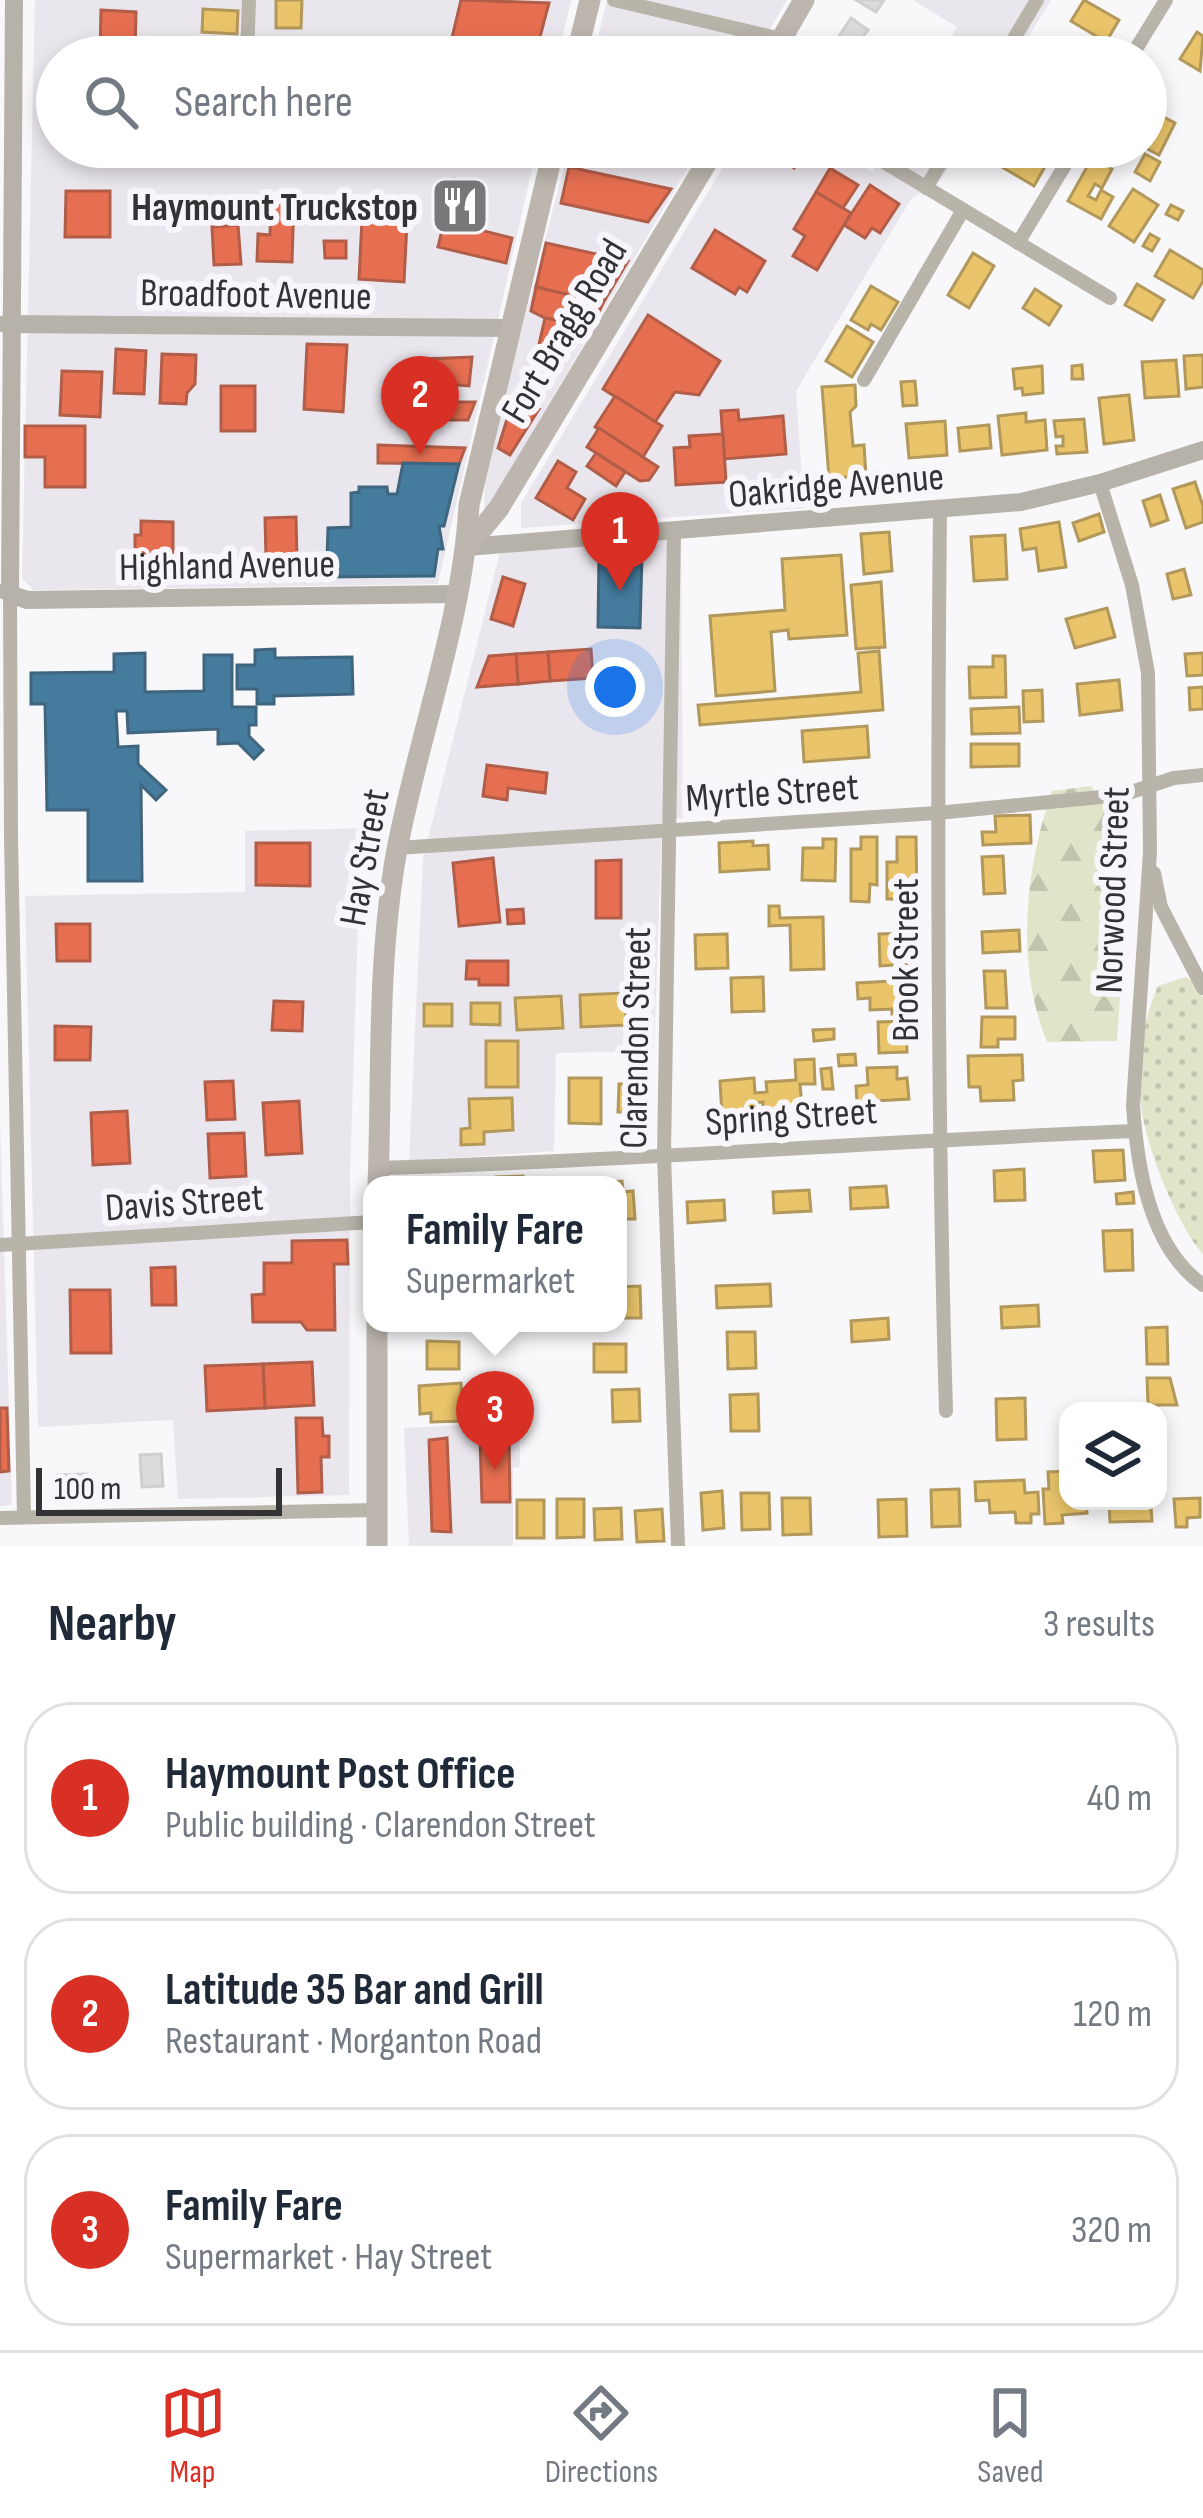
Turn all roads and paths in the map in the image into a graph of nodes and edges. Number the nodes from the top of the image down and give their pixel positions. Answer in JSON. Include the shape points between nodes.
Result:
{"nodes":[{"id":1,"x":14,"y":0,"type":"edge"},
{"id":2,"x":249,"y":0,"type":"edge"},
{"id":3,"x":590,"y":0,"type":"edge"},
{"id":4,"x":614,"y":0,"type":"edge"},
{"id":5,"x":804,"y":0,"type":"edge"},
{"id":6,"x":1037,"y":0,"type":"edge"},
{"id":7,"x":1166,"y":0,"type":"edge"},
{"id":8,"x":248,"y":36,"type":"edge"},
{"id":9,"x":581,"y":36,"type":"edge"},
{"id":10,"x":736,"y":36,"type":"edge"},
{"id":11,"x":783,"y":36,"type":"edge"},
{"id":12,"x":1016,"y":36,"type":"edge"},
{"id":13,"x":1144,"y":36,"type":"edge"},
{"id":14,"x":6,"y":86,"type":"edge"},
{"id":15,"x":549,"y":168,"type":"edge"},
{"id":16,"x":703,"y":168,"type":"edge"},
{"id":17,"x":893,"y":168,"type":"edge"},
{"id":18,"x":938,"y":168,"type":"edge"},
{"id":19,"x":1063,"y":168,"type":"edge"},
{"id":20,"x":926,"y":188,"type":"junction"},
{"id":21,"x":963,"y":210,"type":"junction"},
{"id":22,"x":1018,"y":243,"type":"junction"},
{"id":23,"x":1110,"y":298,"type":"dead end"},
{"id":24,"x":6,"y":324,"type":"edge"},
{"id":25,"x":511,"y":328,"type":"junction"},
{"id":26,"x":864,"y":380,"type":"dead end"},
{"id":27,"x":1203,"y":450,"type":"edge"},
{"id":28,"x":476,"y":474,"type":"junction"},
{"id":29,"x":1100,"y":484,"type":"junction"},
{"id":30,"x":512,"y":486,"type":"junction"},
{"id":31,"x":940,"y":509,"type":"junction"},
{"id":32,"x":674,"y":530,"type":"junction"},
{"id":33,"x":467,"y":547,"type":"junction"},
{"id":34,"x":5,"y":592,"type":"edge"},
{"id":35,"x":456,"y":593,"type":"junction"},
{"id":36,"x":1203,"y":775,"type":"edge"},
{"id":37,"x":1149,"y":784,"type":"junction"},
{"id":38,"x":938,"y":813,"type":"junction"},
{"id":39,"x":670,"y":831,"type":"junction"},
{"id":40,"x":5,"y":837,"type":"edge"},
{"id":41,"x":397,"y":848,"type":"junction"},
{"id":42,"x":1150,"y":852,"type":"junction"},
{"id":43,"x":1203,"y":988,"type":"edge"},
{"id":44,"x":8,"y":1063,"type":"edge"},
{"id":45,"x":1135,"y":1131,"type":"junction"},
{"id":46,"x":938,"y":1138,"type":"junction"},
{"id":47,"x":664,"y":1156,"type":"junction"},
{"id":48,"x":379,"y":1176,"type":"edge"},
{"id":49,"x":393,"y":1176,"type":"edge"},
{"id":50,"x":363,"y":1223,"type":"edge"},
{"id":51,"x":0,"y":1245,"type":"edge"},
{"id":52,"x":19,"y":1245,"type":"junction"},
{"id":53,"x":1203,"y":1285,"type":"edge"},
{"id":54,"x":377,"y":1332,"type":"edge"},
{"id":55,"x":946,"y":1411,"type":"dead end"},
{"id":56,"x":376,"y":1510,"type":"junction"},
{"id":57,"x":0,"y":1517,"type":"edge"},
{"id":58,"x":24,"y":1517,"type":"junction"},
{"id":59,"x":376,"y":1546,"type":"edge"},
{"id":60,"x":678,"y":1546,"type":"edge"}],
"edges":[{"from":1,"to":14,"type":"street"},
{"from":2,"to":8,"type":"street"},
{"from":3,"to":9,"type":"main road"},
{"from":4,"to":10,"type":"street"},
{"from":5,"to":11,"type":"main road"},
{"from":6,"to":12,"type":"street"},
{"from":7,"to":13,"type":"street"},
{"from":14,"to":24,"type":"street"},
{"from":15,"to":25,"type":"main road","name":"Hay Street"},
{"from":16,"to":30,"type":"main road","name":"Fort Bragg Road"},
{"from":17,"to":20,"type":"street"},
{"from":18,"to":20,"type":"street"},
{"from":19,"to":22,"type":"street"},
{"from":20,"to":21,"type":"street"},
{"from":21,"to":22,"type":"street"},
{"from":21,"to":26,"type":"street"},
{"from":22,"to":23,"type":"street"},
{"from":24,"to":25,"type":"street","name":"Broadfoot Avenue"},
{"from":24,"to":34,"type":"street"},
{"from":25,"to":28,"type":"main road","name":"Hay Street"},
{"from":27,"to":29,"type":"street","name":"Oakridge Avenue"},
{"from":28,"to":30,"type":"main road"},
{"from":28,"to":33,"type":"main road","name":"Hay Street"},
{"from":29,"to":31,"type":"street","name":"Oakridge Avenue"},
{"from":29,"to":37,"type":"street","name":"Norwood Street","via":[[1142,629]]},
{"from":30,"to":33,"type":"main road","name":"Fort Bragg Road"},
{"from":31,"to":32,"type":"street","name":"Oakridge Avenue"},
{"from":31,"to":38,"type":"street","name":"Brook Street"},
{"from":32,"to":33,"type":"street","name":"Oakridge Avenue"},
{"from":32,"to":39,"type":"street","name":"Clarendon Street"},
{"from":33,"to":35,"type":"main road","name":"Hay Street"},
{"from":34,"to":35,"type":"street","name":"Highland Avenue","via":[[27,600]]},
{"from":34,"to":40,"type":"street"},
{"from":35,"to":41,"type":"main road","name":"Hay Street"},
{"from":36,"to":37,"type":"street","name":"Myrtle Street"},
{"from":37,"to":38,"type":"street","name":"Myrtle Street","via":[[1122,795]]},
{"from":37,"to":42,"type":"street","name":"Norwood Street"},
{"from":38,"to":39,"type":"street","name":"Myrtle Street"},
{"from":38,"to":46,"type":"street","name":"Brook Street"},
{"from":39,"to":41,"type":"street","name":"Myrtle Street"},
{"from":39,"to":47,"type":"street","name":"Clarendon Street"},
{"from":40,"to":44,"type":"street"},
{"from":41,"to":48,"type":"main road","name":"Hay Street","via":[[382,972]]},
{"from":42,"to":43,"type":"street","via":[[1161,907]]},
{"from":42,"to":45,"type":"street","name":"Norwood Street"},
{"from":44,"to":52,"type":"street"},
{"from":45,"to":46,"type":"street","name":"Spring Street"},
{"from":45,"to":53,"type":"street","name":"Norwood Street","via":[[1155,1218],[1174,1257]]},
{"from":46,"to":47,"type":"street","name":"Spring Street"},
{"from":46,"to":55,"type":"street","name":"Brook Street"},
{"from":47,"to":49,"type":"street","name":"Spring Street"},
{"from":47,"to":60,"type":"street","name":"Clarendon Street"},
{"from":50,"to":52,"type":"street","name":"Davis Street"},
{"from":51,"to":52,"type":"street","name":"Davis Street"},
{"from":52,"to":58,"type":"street"},
{"from":54,"to":56,"type":"main road"},
{"from":56,"to":58,"type":"street"},
{"from":56,"to":59,"type":"main road"},
{"from":57,"to":58,"type":"street"}]}
